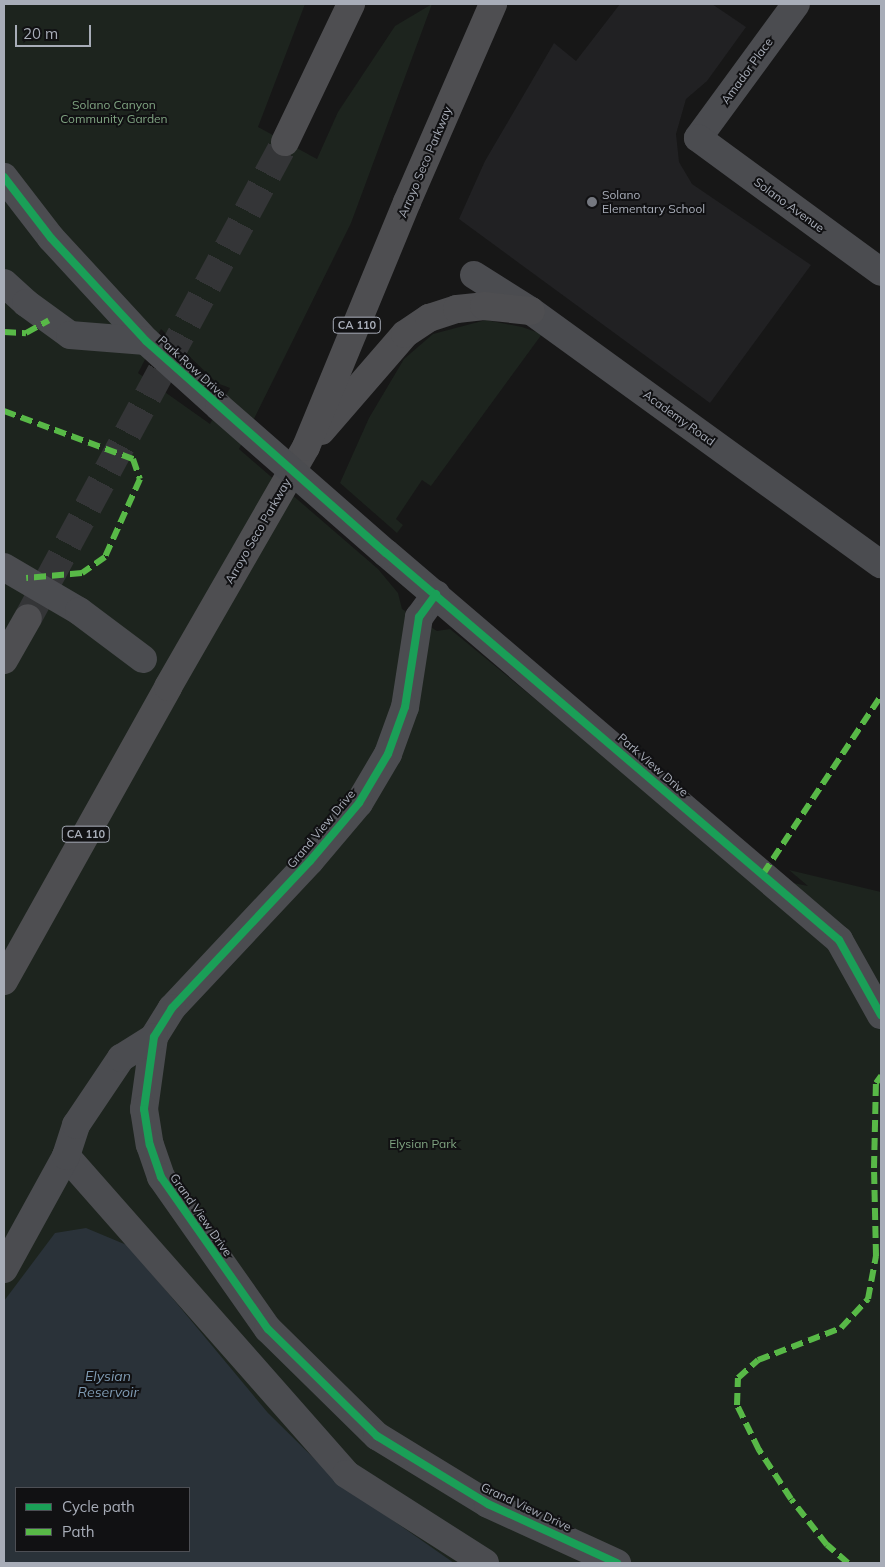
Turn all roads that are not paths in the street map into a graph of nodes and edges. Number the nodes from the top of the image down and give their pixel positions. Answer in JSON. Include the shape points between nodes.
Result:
{"nodes":[{"id":1,"x":493,"y":4,"type":"edge"},
{"id":2,"x":796,"y":4,"type":"edge"},
{"id":3,"x":348,"y":7,"type":"edge"},
{"id":4,"x":698,"y":138,"type":"joint"},
{"id":5,"x":285,"y":142,"type":"tunnel mouth"},
{"id":6,"x":4,"y":177,"type":"edge"},
{"id":7,"x":881,"y":272,"type":"edge"},
{"id":8,"x":474,"y":275,"type":"dead end"},
{"id":9,"x":4,"y":283,"type":"edge"},
{"id":10,"x":531,"y":311,"type":"junction"},
{"id":11,"x":146,"y":341,"type":"junction"},
{"id":12,"x":306,"y":447,"type":"junction"},
{"id":13,"x":386,"y":553,"type":"joint"},
{"id":14,"x":881,"y":564,"type":"edge"},
{"id":15,"x":4,"y":567,"type":"edge"},
{"id":16,"x":436,"y":594,"type":"junction"},
{"id":17,"x":28,"y":618,"type":"tunnel mouth"},
{"id":18,"x":143,"y":658,"type":"dead end"},
{"id":19,"x":4,"y":660,"type":"edge"},
{"id":20,"x":4,"y":981,"type":"edge"},
{"id":21,"x":881,"y":1015,"type":"edge"},
{"id":22,"x":154,"y":1037,"type":"junction"},
{"id":23,"x":66,"y":1156,"type":"junction"},
{"id":24,"x":4,"y":1268,"type":"edge"},
{"id":25,"x":485,"y":1563,"type":"edge"},
{"id":26,"x":617,"y":1563,"type":"edge"}],
"edges":[{"from":1,"to":12,"type":"highway","name":"Arroyo Seco Parkway","number":"CA 110"},
{"from":2,"to":4,"type":"street","name":"Amador Place"},
{"from":3,"to":5,"type":"highway"},
{"from":4,"to":7,"type":"street","name":"Solano Avenue"},
{"from":6,"to":11,"type":"street","name":"Park Row Drive","via":[[51,238]]},
{"from":8,"to":10,"type":"street","name":"Academy Road"},
{"from":9,"to":11,"type":"street","via":[[70,335]]},
{"from":10,"to":12,"type":"highway","via":[[484,306],[457,309],[429,318],[405,334]]},
{"from":10,"to":14,"type":"street","name":"Academy Road"},
{"from":11,"to":13,"type":"street","name":"Park Row Drive","bridge":true},
{"from":12,"to":20,"type":"highway","name":"Arroyo Seco Parkway","number":"CA 110"},
{"from":13,"to":16,"type":"street","name":"Park View Drive"},
{"from":15,"to":18,"type":"street","via":[[85,616]]},
{"from":16,"to":21,"type":"street","name":"Park View Drive","via":[[839,940]]},
{"from":16,"to":22,"type":"street","name":"Grand View Drive","via":[[419,616],[405,707],[388,754],[359,803],[310,861],[172,1008]]},
{"from":17,"to":19,"type":"highway"},
{"from":22,"to":23,"type":"street","via":[[121,1058],[76,1125]]},
{"from":22,"to":26,"type":"street","name":"Grand View Drive","via":[[144,1109],[150,1145],[161,1177],[268,1329],[377,1436],[488,1504]]},
{"from":23,"to":24,"type":"street"},
{"from":23,"to":25,"type":"street","via":[[346,1474]]}]}
